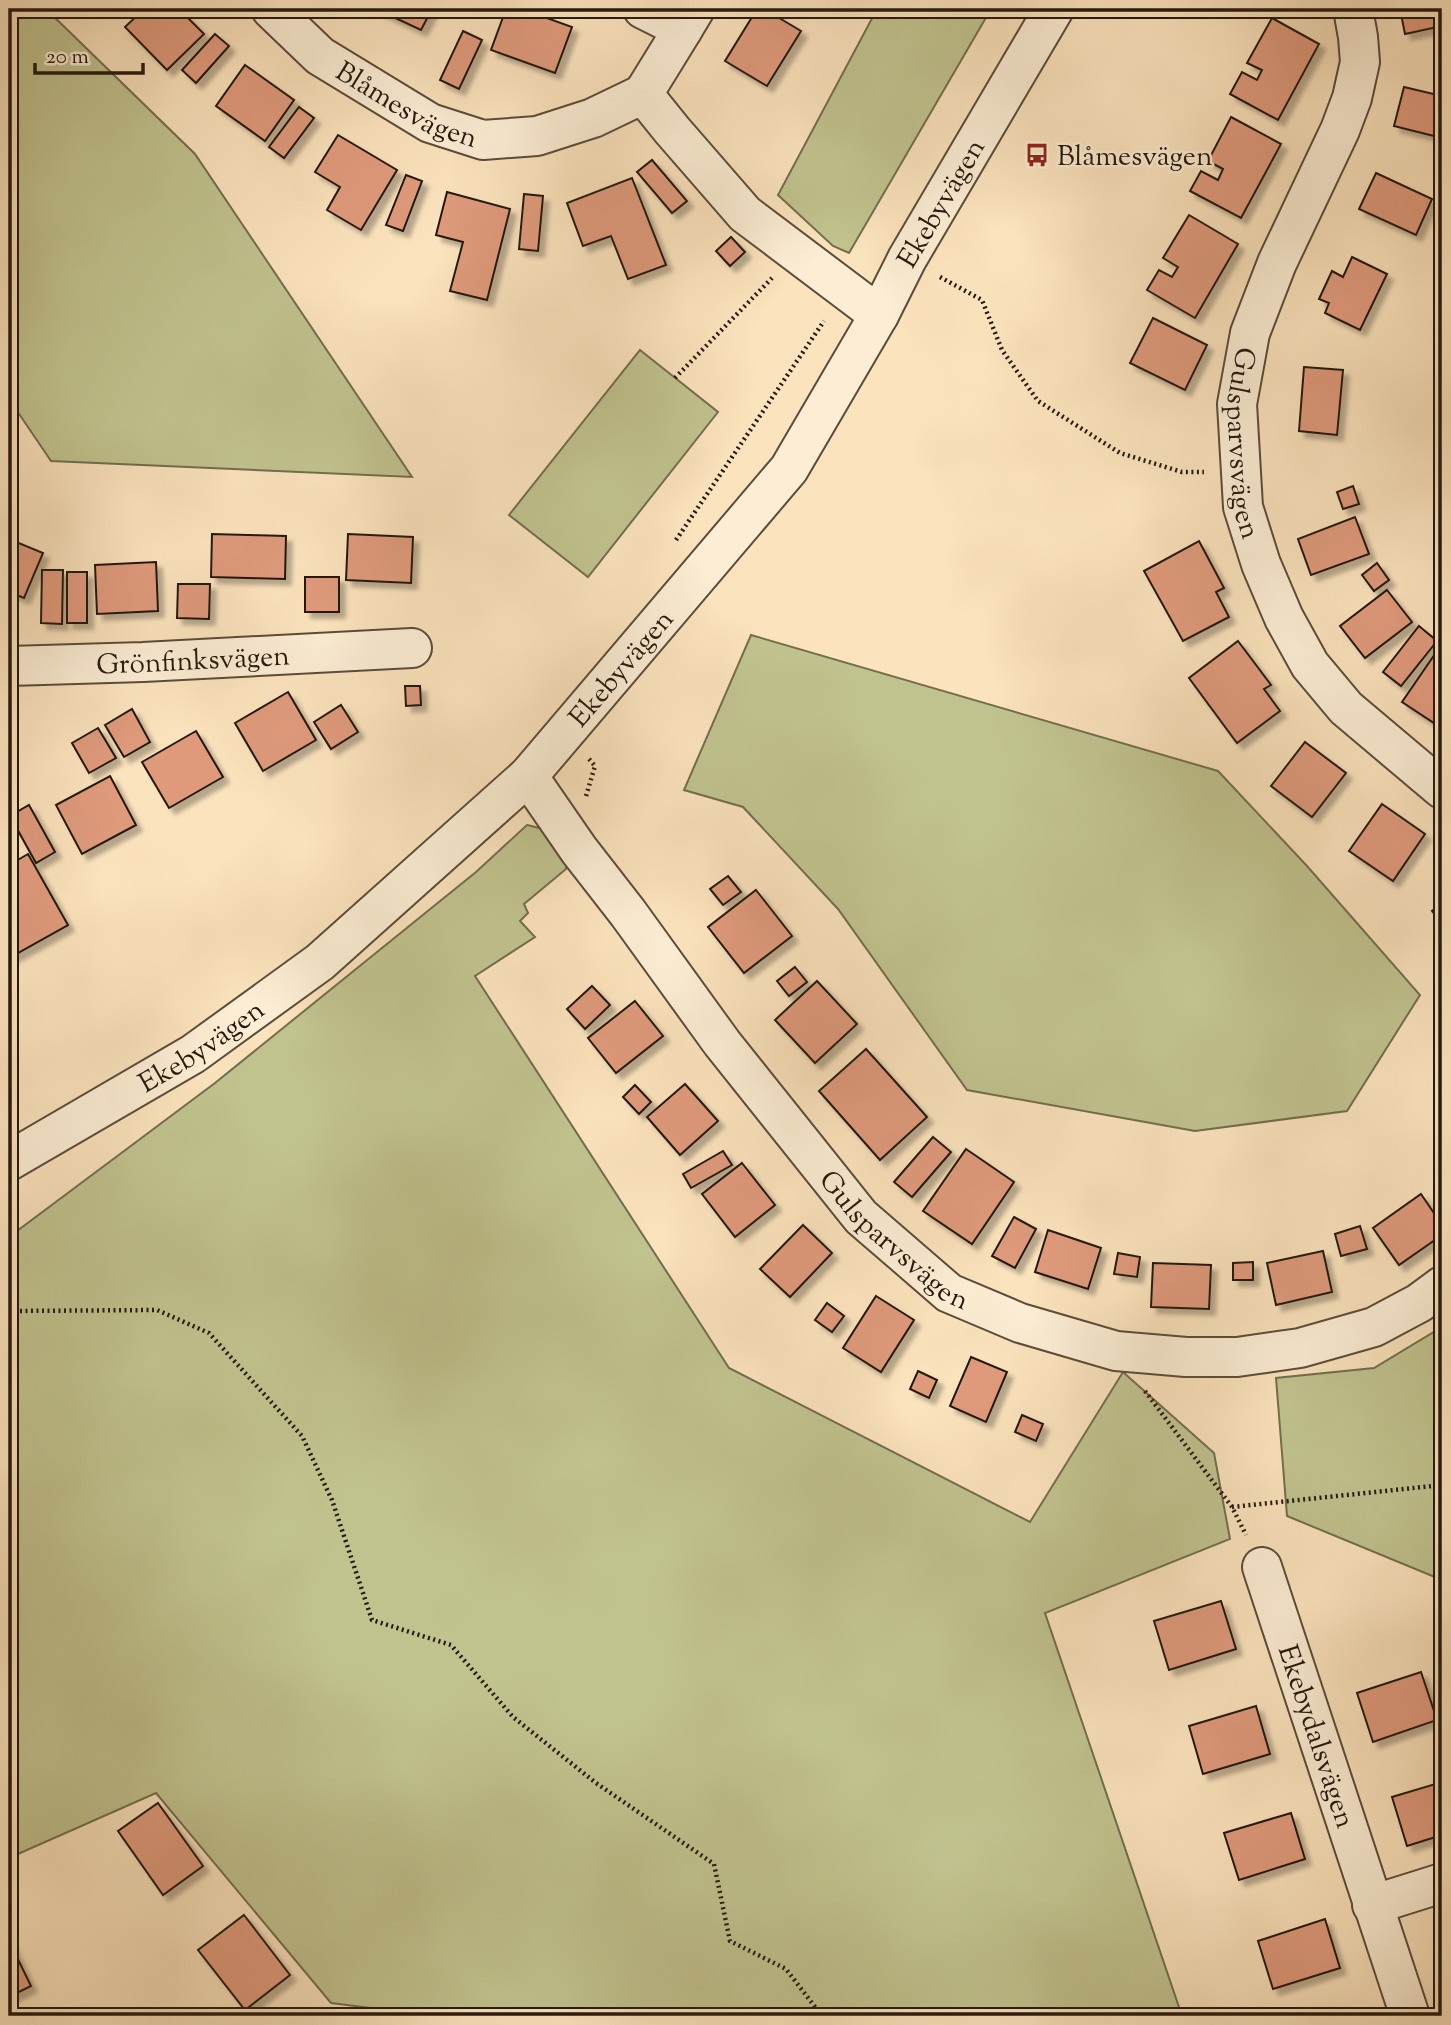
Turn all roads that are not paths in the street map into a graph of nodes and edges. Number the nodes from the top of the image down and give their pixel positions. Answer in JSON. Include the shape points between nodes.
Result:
{"nodes":[{"id":1,"x":271,"y":9,"type":"edge"},
{"id":2,"x":643,"y":9,"type":"edge"},
{"id":3,"x":1054,"y":9,"type":"edge"},
{"id":4,"x":1353,"y":9,"type":"edge"},
{"id":5,"x":689,"y":19,"type":"edge"},
{"id":6,"x":643,"y":93,"type":"junction"},
{"id":7,"x":879,"y":315,"type":"junction"},
{"id":8,"x":388,"y":656,"type":"dead end"},
{"id":9,"x":9,"y":666,"type":"edge"},
{"id":10,"x":528,"y":776,"type":"junction"},
{"id":11,"x":1442,"y":789,"type":"edge"},
{"id":12,"x":9,"y":1161,"type":"edge"},
{"id":13,"x":1442,"y":1286,"type":"edge"},
{"id":14,"x":1262,"y":1567,"type":"road end"},
{"id":15,"x":1442,"y":1883,"type":"edge"},
{"id":16,"x":1372,"y":1905,"type":"junction"},
{"id":17,"x":1410,"y":2016,"type":"edge"}],
"edges":[{"from":1,"to":6,"type":"street","name":"Blåmesvägen","via":[[331,63],[430,123],[483,140],[537,136],[593,118]]},
{"from":2,"to":5,"type":"street"},
{"from":3,"to":7,"type":"street","name":"Ekebyvägen","via":[[907,258]]},
{"from":4,"to":11,"type":"street","name":"Gulsparvsvägen","via":[[1360,62],[1352,98],[1277,263],[1251,333],[1237,404],[1243,507],[1284,618],[1310,664],[1346,708]]},
{"from":5,"to":6,"type":"street"},
{"from":6,"to":7,"type":"street","via":[[745,214]]},
{"from":7,"to":10,"type":"street","name":"Ekebyvägen","via":[[789,468]]},
{"from":8,"to":9,"type":"street","name":"Grönfinksvägen"},
{"from":10,"to":12,"type":"street","name":"Ekebyvägen","via":[[320,962],[193,1054]]},
{"from":10,"to":13,"type":"street","name":"Gulsparvsvägen","via":[[722,1042],[861,1217],[950,1293],[1020,1323],[1116,1351],[1237,1357],[1300,1348],[1374,1326]]},
{"from":14,"to":16,"type":"street","name":"Ekebydalsvägen"},
{"from":15,"to":16,"type":"street"},
{"from":16,"to":17,"type":"street","name":"Ekebydalsvägen"}]}
